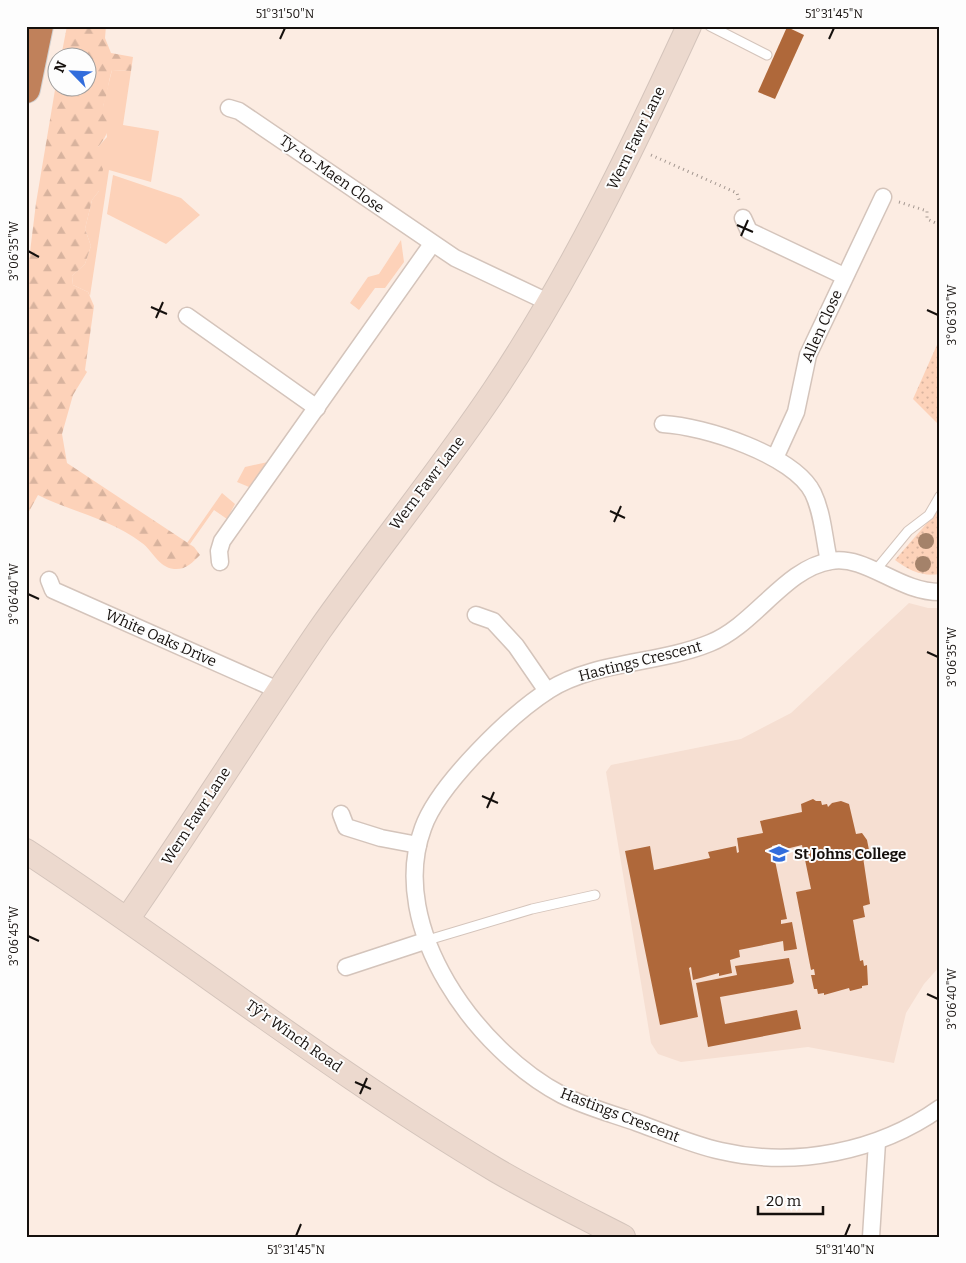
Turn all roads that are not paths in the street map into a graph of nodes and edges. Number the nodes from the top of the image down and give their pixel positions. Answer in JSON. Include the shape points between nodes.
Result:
{"nodes":[{"id":1,"x":29,"y":26,"type":"edge"},
{"id":2,"x":38,"y":26,"type":"edge"},
{"id":3,"x":689,"y":26,"type":"edge"},
{"id":4,"x":710,"y":26,"type":"edge"},
{"id":5,"x":26,"y":52,"type":"edge"},
{"id":6,"x":768,"y":55,"type":"dead end"},
{"id":7,"x":26,"y":89,"type":"edge"},
{"id":8,"x":229,"y":108,"type":"dead end"},
{"id":9,"x":883,"y":197,"type":"road end"},
{"id":10,"x":744,"y":218,"type":"road end"},
{"id":11,"x":432,"y":244,"type":"junction"},
{"id":12,"x":844,"y":276,"type":"junction"},
{"id":13,"x":550,"y":303,"type":"junction"},
{"id":14,"x":187,"y":316,"type":"dead end"},
{"id":15,"x":317,"y":408,"type":"junction"},
{"id":16,"x":663,"y":424,"type":"dead end"},
{"id":17,"x":775,"y":458,"type":"junction"},
{"id":18,"x":940,"y":496,"type":"edge"},
{"id":19,"x":829,"y":561,"type":"junction"},
{"id":20,"x":220,"y":562,"type":"dead end"},
{"id":21,"x":875,"y":571,"type":"junction"},
{"id":22,"x":49,"y":580,"type":"dead end"},
{"id":23,"x":940,"y":592,"type":"edge"},
{"id":24,"x":476,"y":615,"type":"dead end"},
{"id":25,"x":278,"y":690,"type":"junction"},
{"id":26,"x":547,"y":691,"type":"junction"},
{"id":27,"x":340,"y":814,"type":"dead end"},
{"id":28,"x":418,"y":845,"type":"junction"},
{"id":29,"x":26,"y":851,"type":"edge"},
{"id":30,"x":594,"y":895,"type":"dead end"},
{"id":31,"x":128,"y":918,"type":"junction"},
{"id":32,"x":428,"y":940,"type":"junction"},
{"id":33,"x":346,"y":967,"type":"dead end"},
{"id":34,"x":940,"y":1108,"type":"edge"},
{"id":35,"x":876,"y":1142,"type":"junction"},
{"id":36,"x":623,"y":1237,"type":"edge"},
{"id":37,"x":871,"y":1237,"type":"edge"}],
"edges":[{"from":1,"to":5,"type":"highway"},
{"from":2,"to":7,"type":"highway"},
{"from":3,"to":13,"type":"street","name":"Wern Fawr Lane","via":[[633,147]]},
{"from":4,"to":6,"type":"lane"},
{"from":8,"to":11,"type":"street","name":"Ty-to-Maen Close","via":[[291,146]]},
{"from":9,"to":12,"type":"street","name":"Allen Close"},
{"from":10,"to":12,"type":"street","via":[[749,231]]},
{"from":11,"to":13,"type":"street","name":"Ty-to-Maen Close"},
{"from":11,"to":15,"type":"street"},
{"from":12,"to":17,"type":"street","name":"Allen Close","via":[[808,356],[796,412]]},
{"from":13,"to":25,"type":"street","name":"Wern Fawr Lane","via":[[454,449],[361,572]]},
{"from":14,"to":15,"type":"street"},
{"from":15,"to":20,"type":"street","via":[[222,541]]},
{"from":16,"to":17,"type":"street","via":[[715,433]]},
{"from":17,"to":19,"type":"street","via":[[791,467],[813,493]]},
{"from":18,"to":21,"type":"lane","via":[[929,514],[908,531]]},
{"from":19,"to":21,"type":"street","via":[[845,560]]},
{"from":19,"to":26,"type":"street","name":"Hastings Crescent","via":[[797,576],[743,624],[711,643],[681,653],[589,673]]},
{"from":21,"to":23,"type":"street","via":[[916,589]]},
{"from":22,"to":25,"type":"street","name":"White Oaks Drive","via":[[53,590]]},
{"from":24,"to":26,"type":"street","via":[[493,620],[516,646]]},
{"from":25,"to":31,"type":"street","name":"Wern Fawr Lane"},
{"from":26,"to":28,"type":"street","name":"Hastings Crescent","via":[[499,731],[441,794]]},
{"from":27,"to":28,"type":"street","via":[[346,827]]},
{"from":28,"to":32,"type":"street","name":"Hastings Crescent","via":[[416,893]]},
{"from":29,"to":31,"type":"street","name":"Tŷ'r Winch Road"},
{"from":30,"to":32,"type":"lane","via":[[532,909]]},
{"from":31,"to":36,"type":"street","name":"Tŷ'r Winch Road","via":[[391,1104],[497,1170]]},
{"from":32,"to":33,"type":"street"},
{"from":32,"to":35,"type":"street","name":"Hastings Crescent","via":[[447,983],[478,1027],[516,1064],[564,1096],[724,1152],[815,1156]]},
{"from":34,"to":35,"type":"street","name":"Hastings Crescent","via":[[913,1126]]},
{"from":35,"to":37,"type":"street"}]}
